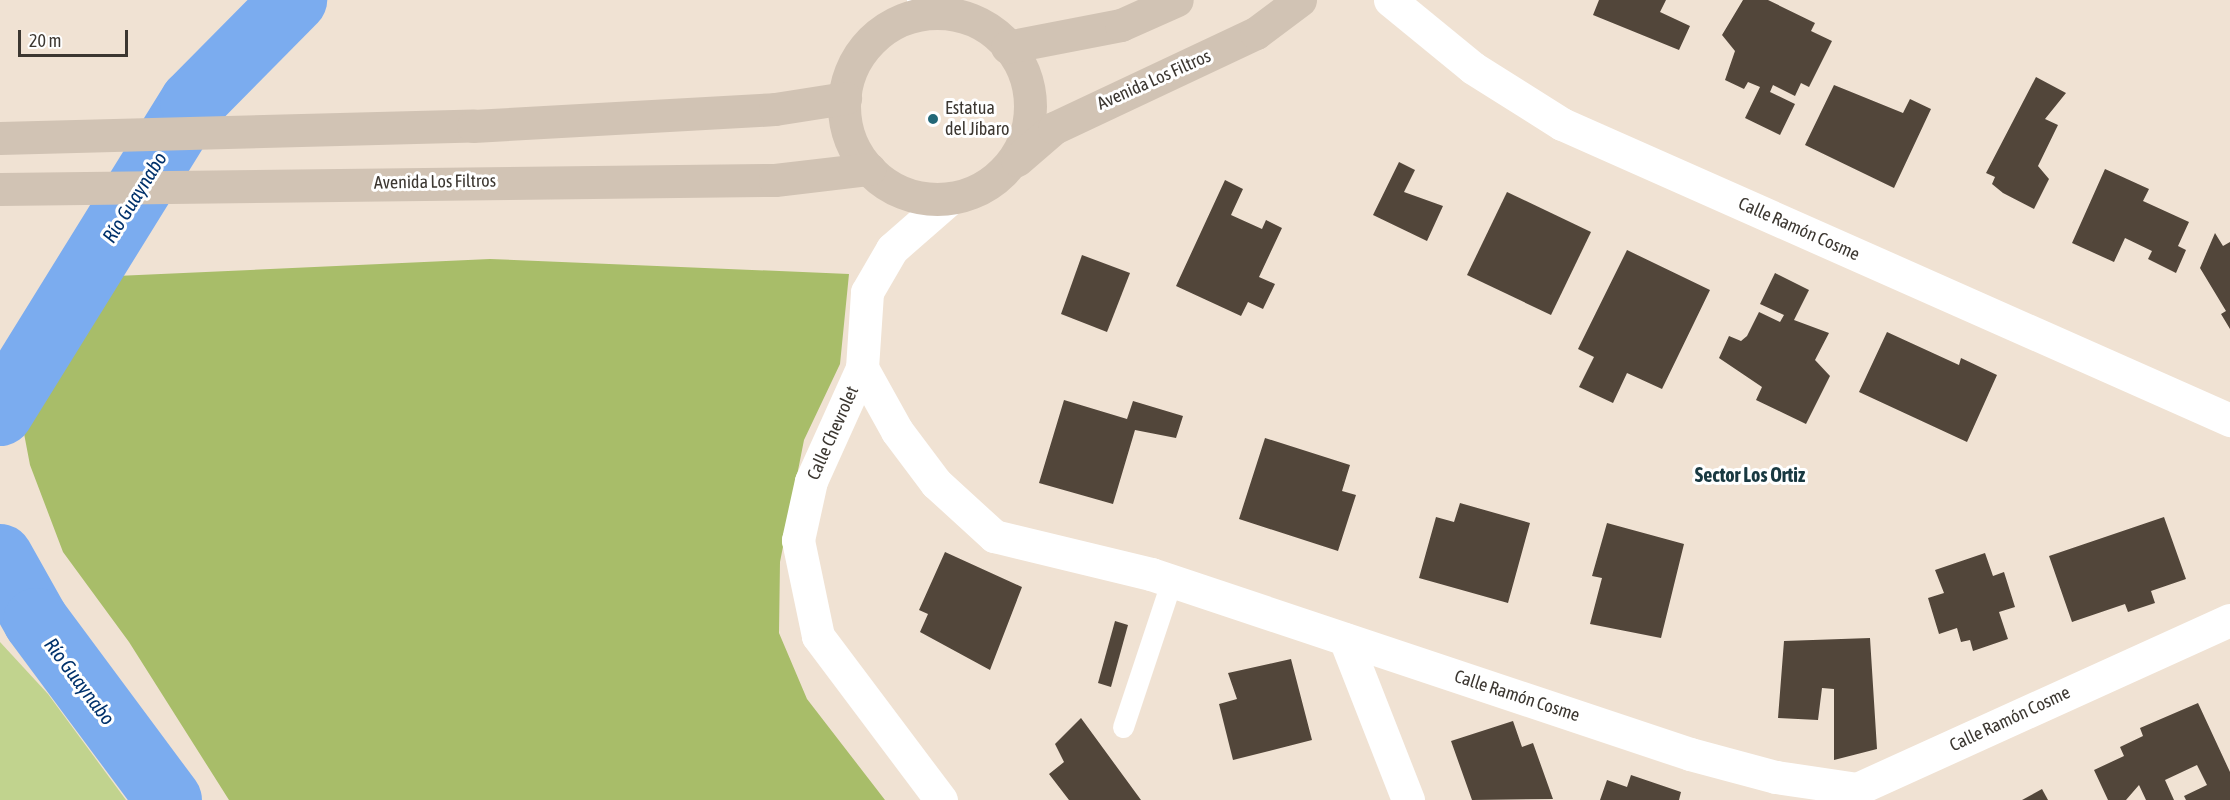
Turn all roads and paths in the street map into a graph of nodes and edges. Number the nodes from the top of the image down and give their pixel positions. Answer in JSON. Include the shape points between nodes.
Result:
{"nodes":[{"id":1,"x":1177,"y":0,"type":"edge"},
{"id":2,"x":1300,"y":0,"type":"edge"},
{"id":3,"x":1390,"y":0,"type":"edge"},
{"id":4,"x":925,"y":7,"type":"edge"},
{"id":5,"x":1007,"y":47,"type":"junction"},
{"id":6,"x":845,"y":98,"type":"junction"},
{"id":7,"x":0,"y":138,"type":"edge"},
{"id":8,"x":1011,"y":165,"type":"junction"},
{"id":9,"x":869,"y":169,"type":"junction"},
{"id":10,"x":0,"y":189,"type":"edge"},
{"id":11,"x":948,"y":200,"type":"junction"},
{"id":12,"x":862,"y":368,"type":"junction"},
{"id":13,"x":2230,"y":420,"type":"edge"},
{"id":14,"x":1172,"y":580,"type":"junction"},
{"id":15,"x":2230,"y":620,"type":"edge"},
{"id":16,"x":1345,"y":639,"type":"junction"},
{"id":17,"x":1123,"y":727,"type":"dead end"},
{"id":18,"x":941,"y":800,"type":"edge"},
{"id":19,"x":1408,"y":800,"type":"edge"}],
"edges":[{"from":1,"to":5,"type":"main road","via":[[1121,25]]},
{"from":2,"to":8,"type":"main road","name":"Avenida Los Filtros","via":[[1256,33],[1053,128]]},
{"from":3,"to":13,"type":"street","name":"Calle Ramón Cosme","via":[[1473,68],[1562,124]]},
{"from":4,"to":5,"type":"main road","via":[[962,16],[995,32]]},
{"from":4,"to":6,"type":"main road","via":[[891,24],[863,48],[846,81]]},
{"from":5,"to":8,"type":"main road","via":[[1019,60],[1030,95],[1027,132]]},
{"from":6,"to":7,"type":"main road","via":[[775,109],[472,126]]},
{"from":6,"to":9,"type":"main road","via":[[844,117],[856,152]]},
{"from":8,"to":11,"type":"main road","via":[[983,189]]},
{"from":9,"to":10,"type":"main road","name":"Avenida Los Filtros","via":[[775,180]]},
{"from":9,"to":11,"type":"main road","via":[[904,191]]},
{"from":11,"to":12,"type":"street","name":"Calle Chevrolet","via":[[892,249],[867,292]]},
{"from":12,"to":14,"type":"street","name":"Calle Ramón Cosme","via":[[897,431],[936,483],[994,536]]},
{"from":12,"to":18,"type":"street","name":"Calle Chevrolet","via":[[811,481],[798,540],[818,636]]},
{"from":14,"to":16,"type":"street","name":"Calle Ramón Cosme"},
{"from":14,"to":17,"type":"lane"},
{"from":15,"to":16,"type":"street","name":"Calle Ramón Cosme","via":[[1857,789],[1776,777],[1690,754]]},
{"from":16,"to":19,"type":"street"}]}
